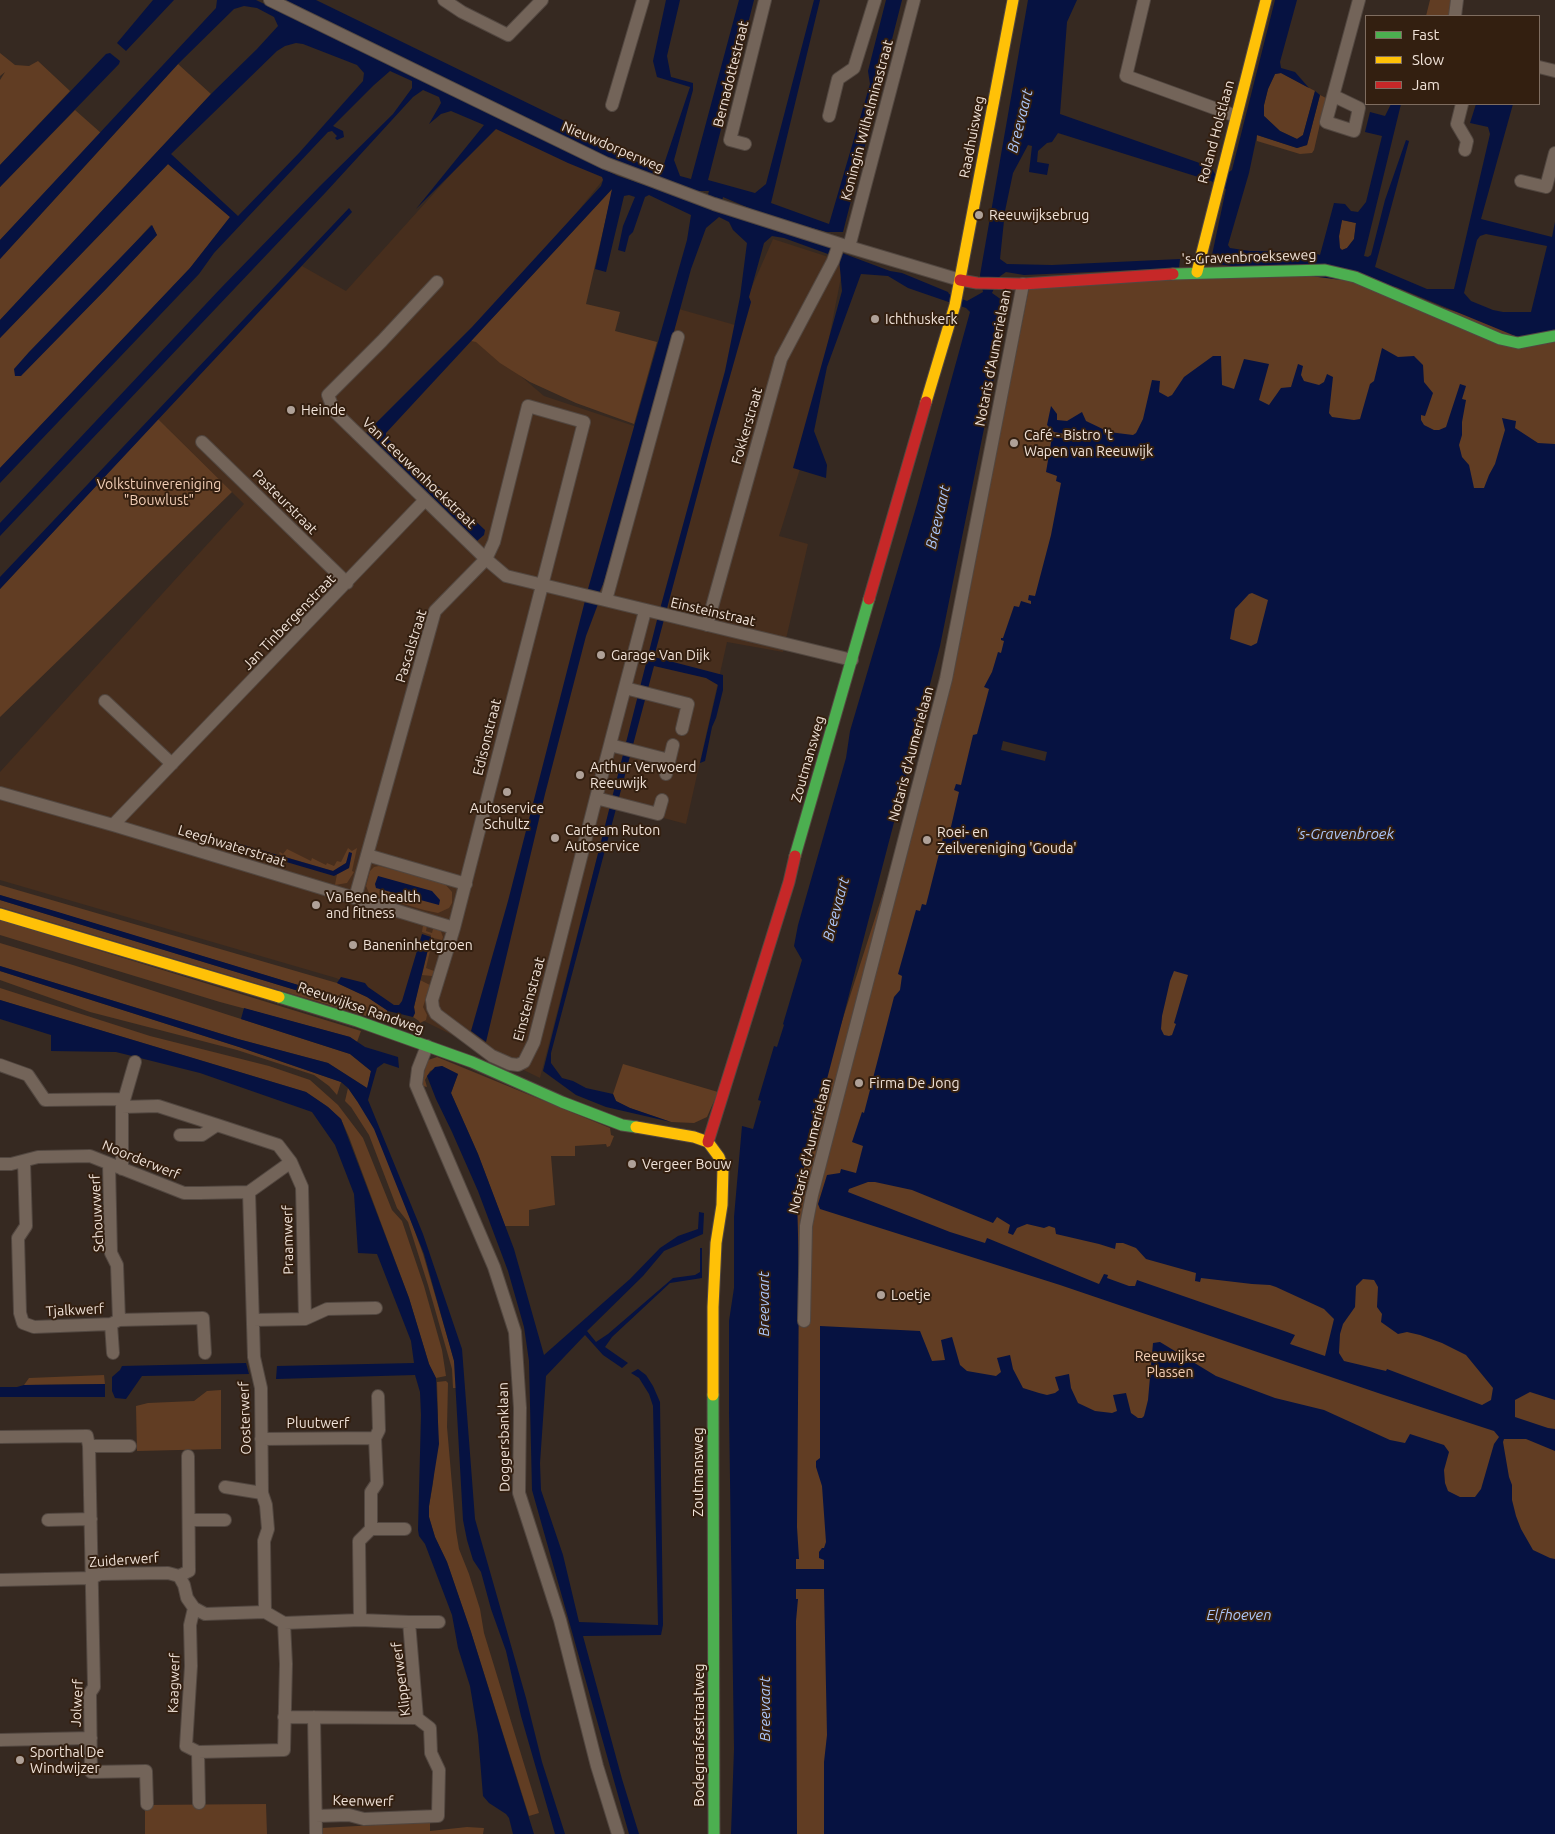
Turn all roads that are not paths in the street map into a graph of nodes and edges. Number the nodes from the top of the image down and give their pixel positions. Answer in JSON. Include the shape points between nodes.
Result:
{"nodes":[{"id":1,"x":270,"y":0,"type":"edge"},
{"id":2,"x":444,"y":0,"type":"edge"},
{"id":3,"x":542,"y":0,"type":"edge"},
{"id":4,"x":643,"y":0,"type":"edge"},
{"id":5,"x":765,"y":0,"type":"edge"},
{"id":6,"x":875,"y":0,"type":"edge"},
{"id":7,"x":914,"y":0,"type":"edge"},
{"id":8,"x":1013,"y":0,"type":"edge"},
{"id":9,"x":1144,"y":0,"type":"edge"},
{"id":10,"x":1266,"y":0,"type":"edge"},
{"id":11,"x":1359,"y":0,"type":"edge"},
{"id":12,"x":1457,"y":0,"type":"edge"},
{"id":13,"x":1455,"y":15,"type":"edge"},
{"id":14,"x":1540,"y":67,"type":"edge"},
{"id":15,"x":1555,"y":71,"type":"edge"},
{"id":16,"x":1334,"y":96,"type":"dead end"},
{"id":17,"x":612,"y":105,"type":"dead end"},
{"id":18,"x":1462,"y":105,"type":"edge"},
{"id":19,"x":829,"y":116,"type":"dead end"},
{"id":20,"x":1236,"y":116,"type":"junction"},
{"id":21,"x":745,"y":144,"type":"dead end"},
{"id":22,"x":1465,"y":150,"type":"dead end"},
{"id":23,"x":1555,"y":153,"type":"edge"},
{"id":24,"x":1521,"y":181,"type":"dead end"},
{"id":25,"x":842,"y":247,"type":"junction"},
{"id":26,"x":1197,"y":272,"type":"junction"},
{"id":27,"x":960,"y":280,"type":"junction"},
{"id":28,"x":437,"y":282,"type":"dead end"},
{"id":29,"x":1023,"y":284,"type":"junction"},
{"id":30,"x":1555,"y":336,"type":"edge"},
{"id":31,"x":678,"y":337,"type":"dead end"},
{"id":32,"x":528,"y":406,"type":"joint"},
{"id":33,"x":202,"y":442,"type":"dead end"},
{"id":34,"x":425,"y":500,"type":"junction"},
{"id":35,"x":486,"y":559,"type":"junction"},
{"id":36,"x":347,"y":583,"type":"junction"},
{"id":37,"x":542,"y":585,"type":"junction"},
{"id":38,"x":603,"y":599,"type":"junction"},
{"id":39,"x":650,"y":612,"type":"junction"},
{"id":40,"x":707,"y":625,"type":"junction"},
{"id":41,"x":852,"y":660,"type":"junction"},
{"id":42,"x":625,"y":688,"type":"junction"},
{"id":43,"x":105,"y":701,"type":"dead end"},
{"id":44,"x":682,"y":729,"type":"dead end"},
{"id":45,"x":610,"y":745,"type":"junction"},
{"id":46,"x":673,"y":745,"type":"dead end"},
{"id":47,"x":669,"y":760,"type":"junction"},
{"id":48,"x":172,"y":764,"type":"junction"},
{"id":49,"x":666,"y":774,"type":"dead end"},
{"id":50,"x":0,"y":793,"type":"edge"},
{"id":51,"x":596,"y":798,"type":"junction"},
{"id":52,"x":662,"y":800,"type":"dead end"},
{"id":53,"x":113,"y":825,"type":"junction"},
{"id":54,"x":367,"y":855,"type":"junction"},
{"id":55,"x":466,"y":884,"type":"junction"},
{"id":56,"x":355,"y":898,"type":"junction"},
{"id":57,"x":0,"y":914,"type":"edge"},
{"id":58,"x":454,"y":928,"type":"junction"},
{"id":59,"x":427,"y":1046,"type":"junction"},
{"id":60,"x":135,"y":1062,"type":"dead end"},
{"id":61,"x":524,"y":1062,"type":"joint"},
{"id":62,"x":0,"y":1065,"type":"edge"},
{"id":63,"x":123,"y":1103,"type":"junction"},
{"id":64,"x":217,"y":1125,"type":"junction"},
{"id":65,"x":180,"y":1135,"type":"dead end"},
{"id":66,"x":708,"y":1142,"type":"junction"},
{"id":67,"x":24,"y":1162,"type":"junction"},
{"id":68,"x":291,"y":1162,"type":"junction"},
{"id":69,"x":0,"y":1164,"type":"edge"},
{"id":70,"x":109,"y":1164,"type":"junction"},
{"id":71,"x":122,"y":1169,"type":"junction"},
{"id":72,"x":249,"y":1192,"type":"junction"},
{"id":73,"x":376,"y":1308,"type":"dead end"},
{"id":74,"x":305,"y":1319,"type":"junction"},
{"id":75,"x":253,"y":1320,"type":"junction"},
{"id":76,"x":804,"y":1321,"type":"dead end"},
{"id":77,"x":115,"y":1322,"type":"junction"},
{"id":78,"x":204,"y":1353,"type":"dead end"},
{"id":79,"x":113,"y":1354,"type":"dead end"},
{"id":80,"x":378,"y":1396,"type":"dead end"},
{"id":81,"x":0,"y":1436,"type":"edge"},
{"id":82,"x":261,"y":1438,"type":"junction"},
{"id":83,"x":375,"y":1438,"type":"junction"},
{"id":84,"x":88,"y":1441,"type":"junction"},
{"id":85,"x":130,"y":1446,"type":"dead end"},
{"id":86,"x":188,"y":1456,"type":"dead end"},
{"id":87,"x":225,"y":1487,"type":"dead end"},
{"id":88,"x":262,"y":1493,"type":"junction"},
{"id":89,"x":91,"y":1519,"type":"junction"},
{"id":90,"x":48,"y":1520,"type":"dead end"},
{"id":91,"x":190,"y":1520,"type":"junction"},
{"id":92,"x":225,"y":1520,"type":"dead end"},
{"id":93,"x":371,"y":1529,"type":"junction"},
{"id":94,"x":405,"y":1529,"type":"dead end"},
{"id":95,"x":179,"y":1576,"type":"junction"},
{"id":96,"x":92,"y":1578,"type":"junction"},
{"id":97,"x":0,"y":1580,"type":"edge"},
{"id":98,"x":194,"y":1608,"type":"junction"},
{"id":99,"x":265,"y":1612,"type":"junction"},
{"id":100,"x":360,"y":1620,"type":"junction"},
{"id":101,"x":410,"y":1622,"type":"junction"},
{"id":102,"x":439,"y":1622,"type":"dead end"},
{"id":103,"x":284,"y":1623,"type":"junction"},
{"id":104,"x":714,"y":1637,"type":"joint"},
{"id":105,"x":284,"y":1717,"type":"junction"},
{"id":106,"x":314,"y":1717,"type":"junction"},
{"id":107,"x":417,"y":1718,"type":"junction"},
{"id":108,"x":91,"y":1738,"type":"junction"},
{"id":109,"x":0,"y":1740,"type":"edge"},
{"id":110,"x":198,"y":1752,"type":"junction"},
{"id":111,"x":199,"y":1803,"type":"dead end"},
{"id":112,"x":147,"y":1804,"type":"dead end"},
{"id":113,"x":316,"y":1816,"type":"junction"},
{"id":114,"x":438,"y":1816,"type":"joint"},
{"id":115,"x":316,"y":1834,"type":"edge"},
{"id":116,"x":618,"y":1834,"type":"edge"},
{"id":117,"x":714,"y":1834,"type":"edge"}],
"edges":[{"from":1,"to":25,"type":"street","name":"Nieuwdorperweg","via":[[592,158],[702,200]]},
{"from":2,"to":3,"type":"street","via":[[508,35]]},
{"from":4,"to":17,"type":"street"},
{"from":5,"to":21,"type":"street","name":"Bernadottestraat","via":[[730,140]]},
{"from":6,"to":19,"type":"street","name":"Koningin Wilhelminastraat","via":[[854,68],[838,79]]},
{"from":7,"to":25,"type":"street","name":"Koningin Wilhelminastraat","via":[[861,203]]},
{"from":8,"to":27,"type":"street","name":"Raadhuisweg"},
{"from":9,"to":20,"type":"street","via":[[1126,76]]},
{"from":10,"to":20,"type":"street","name":"Roland Holstlaan"},
{"from":11,"to":16,"type":"street"},
{"from":12,"to":13,"type":"street"},
{"from":14,"to":15,"type":"street"},
{"from":18,"to":22,"type":"street","via":[[1458,124],[1467,142]]},
{"from":20,"to":26,"type":"street","name":"Roland Holstlaan"},
{"from":23,"to":24,"type":"street","via":[[1546,187]]},
{"from":25,"to":27,"type":"street","name":"Nieuwdorperweg"},
{"from":25,"to":40,"type":"street","name":"Fokkerstraat","via":[[781,359]]},
{"from":26,"to":29,"type":"street","name":"'s-Gravenbroekseweg"},
{"from":26,"to":30,"type":"street","name":"'s-Gravenbroekseweg","via":[[1325,270],[1355,277],[1500,339],[1518,343]]},
{"from":27,"to":29,"type":"street","name":"'s-Gravenbroekseweg"},
{"from":27,"to":41,"type":"street","name":"Zoutmansweg"},
{"from":28,"to":34,"type":"street","name":"Van Leeuwenhoekstraat","via":[[328,395],[334,411]]},
{"from":29,"to":76,"type":"street","name":"Notaris d'Aumerielaan","via":[[946,679],[812,1195],[806,1226]]},
{"from":31,"to":38,"type":"street"},
{"from":32,"to":35,"type":"street","name":"Pascalstraat","via":[[494,542]]},
{"from":32,"to":37,"type":"street","name":"Edisonstraat","via":[[584,422]]},
{"from":33,"to":36,"type":"street","name":"Pasteurstraat"},
{"from":34,"to":35,"type":"street","name":"Van Leeuwenhoekstraat"},
{"from":34,"to":36,"type":"street","name":"Jan Tinbergenstraat"},
{"from":35,"to":37,"type":"street","name":"Van Leeuwenhoekstraat","via":[[506,576]]},
{"from":35,"to":54,"type":"street","name":"Pascalstraat","via":[[435,611]]},
{"from":36,"to":48,"type":"street","name":"Jan Tinbergenstraat"},
{"from":37,"to":38,"type":"street","name":"Van Leeuwenhoekstraat"},
{"from":37,"to":55,"type":"street","name":"Edisonstraat"},
{"from":38,"to":39,"type":"street","name":"Van Leeuwenhoekstraat"},
{"from":39,"to":40,"type":"street","name":"Einsteinstraat"},
{"from":39,"to":42,"type":"street","name":"Einsteinstraat"},
{"from":40,"to":41,"type":"street","name":"Einsteinstraat"},
{"from":41,"to":66,"type":"street","name":"Zoutmansweg","via":[[789,882]]},
{"from":42,"to":44,"type":"street","via":[[688,704]]},
{"from":42,"to":45,"type":"street","name":"Einsteinstraat"},
{"from":43,"to":48,"type":"street"},
{"from":45,"to":47,"type":"street"},
{"from":45,"to":51,"type":"street","name":"Einsteinstraat"},
{"from":46,"to":47,"type":"street"},
{"from":47,"to":49,"type":"street"},
{"from":48,"to":53,"type":"street","name":"Jan Tinbergenstraat"},
{"from":50,"to":53,"type":"street","name":"Leeghwaterstraat"},
{"from":51,"to":52,"type":"street","via":[[658,814]]},
{"from":51,"to":61,"type":"street","name":"Einsteinstraat","via":[[534,1042]]},
{"from":53,"to":56,"type":"street","name":"Leeghwaterstraat"},
{"from":54,"to":55,"type":"street"},
{"from":54,"to":56,"type":"street","name":"Pascalstraat"},
{"from":55,"to":58,"type":"street","name":"Edisonstraat"},
{"from":56,"to":58,"type":"street","name":"Leeghwaterstraat"},
{"from":57,"to":59,"type":"street","name":"Reeuwijkse Randweg","via":[[319,1008]]},
{"from":58,"to":61,"type":"street","name":"Edisonstraat","via":[[432,1008],[492,1056],[510,1064]]},
{"from":59,"to":66,"type":"street","name":"Reeuwijkse Randweg","via":[[622,1125]]},
{"from":59,"to":116,"type":"street","name":"Doggersbanklaan","via":[[416,1085],[490,1258],[515,1332],[520,1408],[519,1493],[560,1620]]},
{"from":60,"to":63,"type":"street"},
{"from":62,"to":63,"type":"street","name":"Praamwerf","via":[[28,1075],[45,1100]]},
{"from":63,"to":64,"type":"street","name":"Praamwerf","via":[[158,1106]]},
{"from":63,"to":71,"type":"street"},
{"from":64,"to":65,"type":"street","via":[[202,1135]]},
{"from":64,"to":68,"type":"street","name":"Praamwerf","via":[[278,1145]]},
{"from":66,"to":104,"type":"street","name":"Zoutmansweg","via":[[723,1168],[716,1243],[721,1275],[713,1307]]},
{"from":67,"to":69,"type":"street","name":"Noorderwerf"},
{"from":67,"to":70,"type":"street","name":"Noorderwerf","via":[[38,1157],[90,1156]]},
{"from":67,"to":77,"type":"street","name":"Tjalkwerf","via":[[26,1226],[18,1238],[23,1323],[34,1328]]},
{"from":68,"to":72,"type":"street"},
{"from":68,"to":74,"type":"street","name":"Praamwerf","via":[[302,1187]]},
{"from":70,"to":71,"type":"street","name":"Noorderwerf"},
{"from":70,"to":77,"type":"street","name":"Schouwwerf","via":[[111,1253],[117,1265]]},
{"from":71,"to":72,"type":"street","name":"Noorderwerf","via":[[184,1193]]},
{"from":72,"to":75,"type":"street","name":"Oosterwerf"},
{"from":73,"to":74,"type":"street","via":[[327,1309]]},
{"from":74,"to":75,"type":"street"},
{"from":75,"to":82,"type":"street","name":"Oosterwerf","via":[[254,1357],[261,1388]]},
{"from":77,"to":78,"type":"street","name":"Tjalkwerf","via":[[203,1318]]},
{"from":77,"to":79,"type":"street","name":"Schouwwerf"},
{"from":80,"to":83,"type":"street","via":[[379,1430]]},
{"from":81,"to":84,"type":"street"},
{"from":82,"to":83,"type":"street","name":"Pluutwerf"},
{"from":82,"to":88,"type":"street","name":"Oosterwerf"},
{"from":83,"to":93,"type":"street","via":[[377,1483],[371,1492]]},
{"from":84,"to":85,"type":"street"},
{"from":84,"to":89,"type":"street","name":"Jolwerf"},
{"from":86,"to":91,"type":"street"},
{"from":87,"to":88,"type":"street"},
{"from":88,"to":99,"type":"street","name":"Oosterwerf","via":[[268,1529],[264,1541]]},
{"from":89,"to":90,"type":"street"},
{"from":89,"to":96,"type":"street","name":"Jolwerf"},
{"from":91,"to":92,"type":"street"},
{"from":91,"to":95,"type":"street","via":[[189,1571]]},
{"from":93,"to":94,"type":"street"},
{"from":93,"to":100,"type":"street","via":[[358,1541]]},
{"from":95,"to":96,"type":"street","name":"Zuiderwerf","via":[[168,1572],[100,1574]]},
{"from":95,"to":98,"type":"street"},
{"from":96,"to":97,"type":"street","name":"Zuiderwerf"},
{"from":96,"to":108,"type":"street","name":"Jolwerf","via":[[94,1687],[90,1693]]},
{"from":98,"to":99,"type":"street","via":[[205,1614]]},
{"from":98,"to":110,"type":"street","name":"Kaagwerf","via":[[190,1625],[186,1746]]},
{"from":99,"to":103,"type":"street"},
{"from":100,"to":101,"type":"street","name":"Klipperwerf"},
{"from":100,"to":103,"type":"street","name":"Klipperwerf"},
{"from":101,"to":102,"type":"street","name":"Klipperwerf"},
{"from":101,"to":107,"type":"street","name":"Klipperwerf"},
{"from":103,"to":105,"type":"street"},
{"from":104,"to":117,"type":"street","name":"Bodegraafsestraatweg"},
{"from":105,"to":106,"type":"street"},
{"from":105,"to":110,"type":"street","via":[[284,1750]]},
{"from":106,"to":107,"type":"street"},
{"from":106,"to":113,"type":"street","name":"Keenwerf"},
{"from":107,"to":114,"type":"street","name":"Klipperwerf","via":[[430,1728],[431,1753],[439,1770]]},
{"from":108,"to":109,"type":"street"},
{"from":108,"to":112,"type":"street","name":"Jolwerf","via":[[91,1772],[146,1771]]},
{"from":110,"to":111,"type":"street"},
{"from":113,"to":114,"type":"street","name":"Keenwerf"},
{"from":113,"to":115,"type":"street","name":"Keenwerf"}]}
